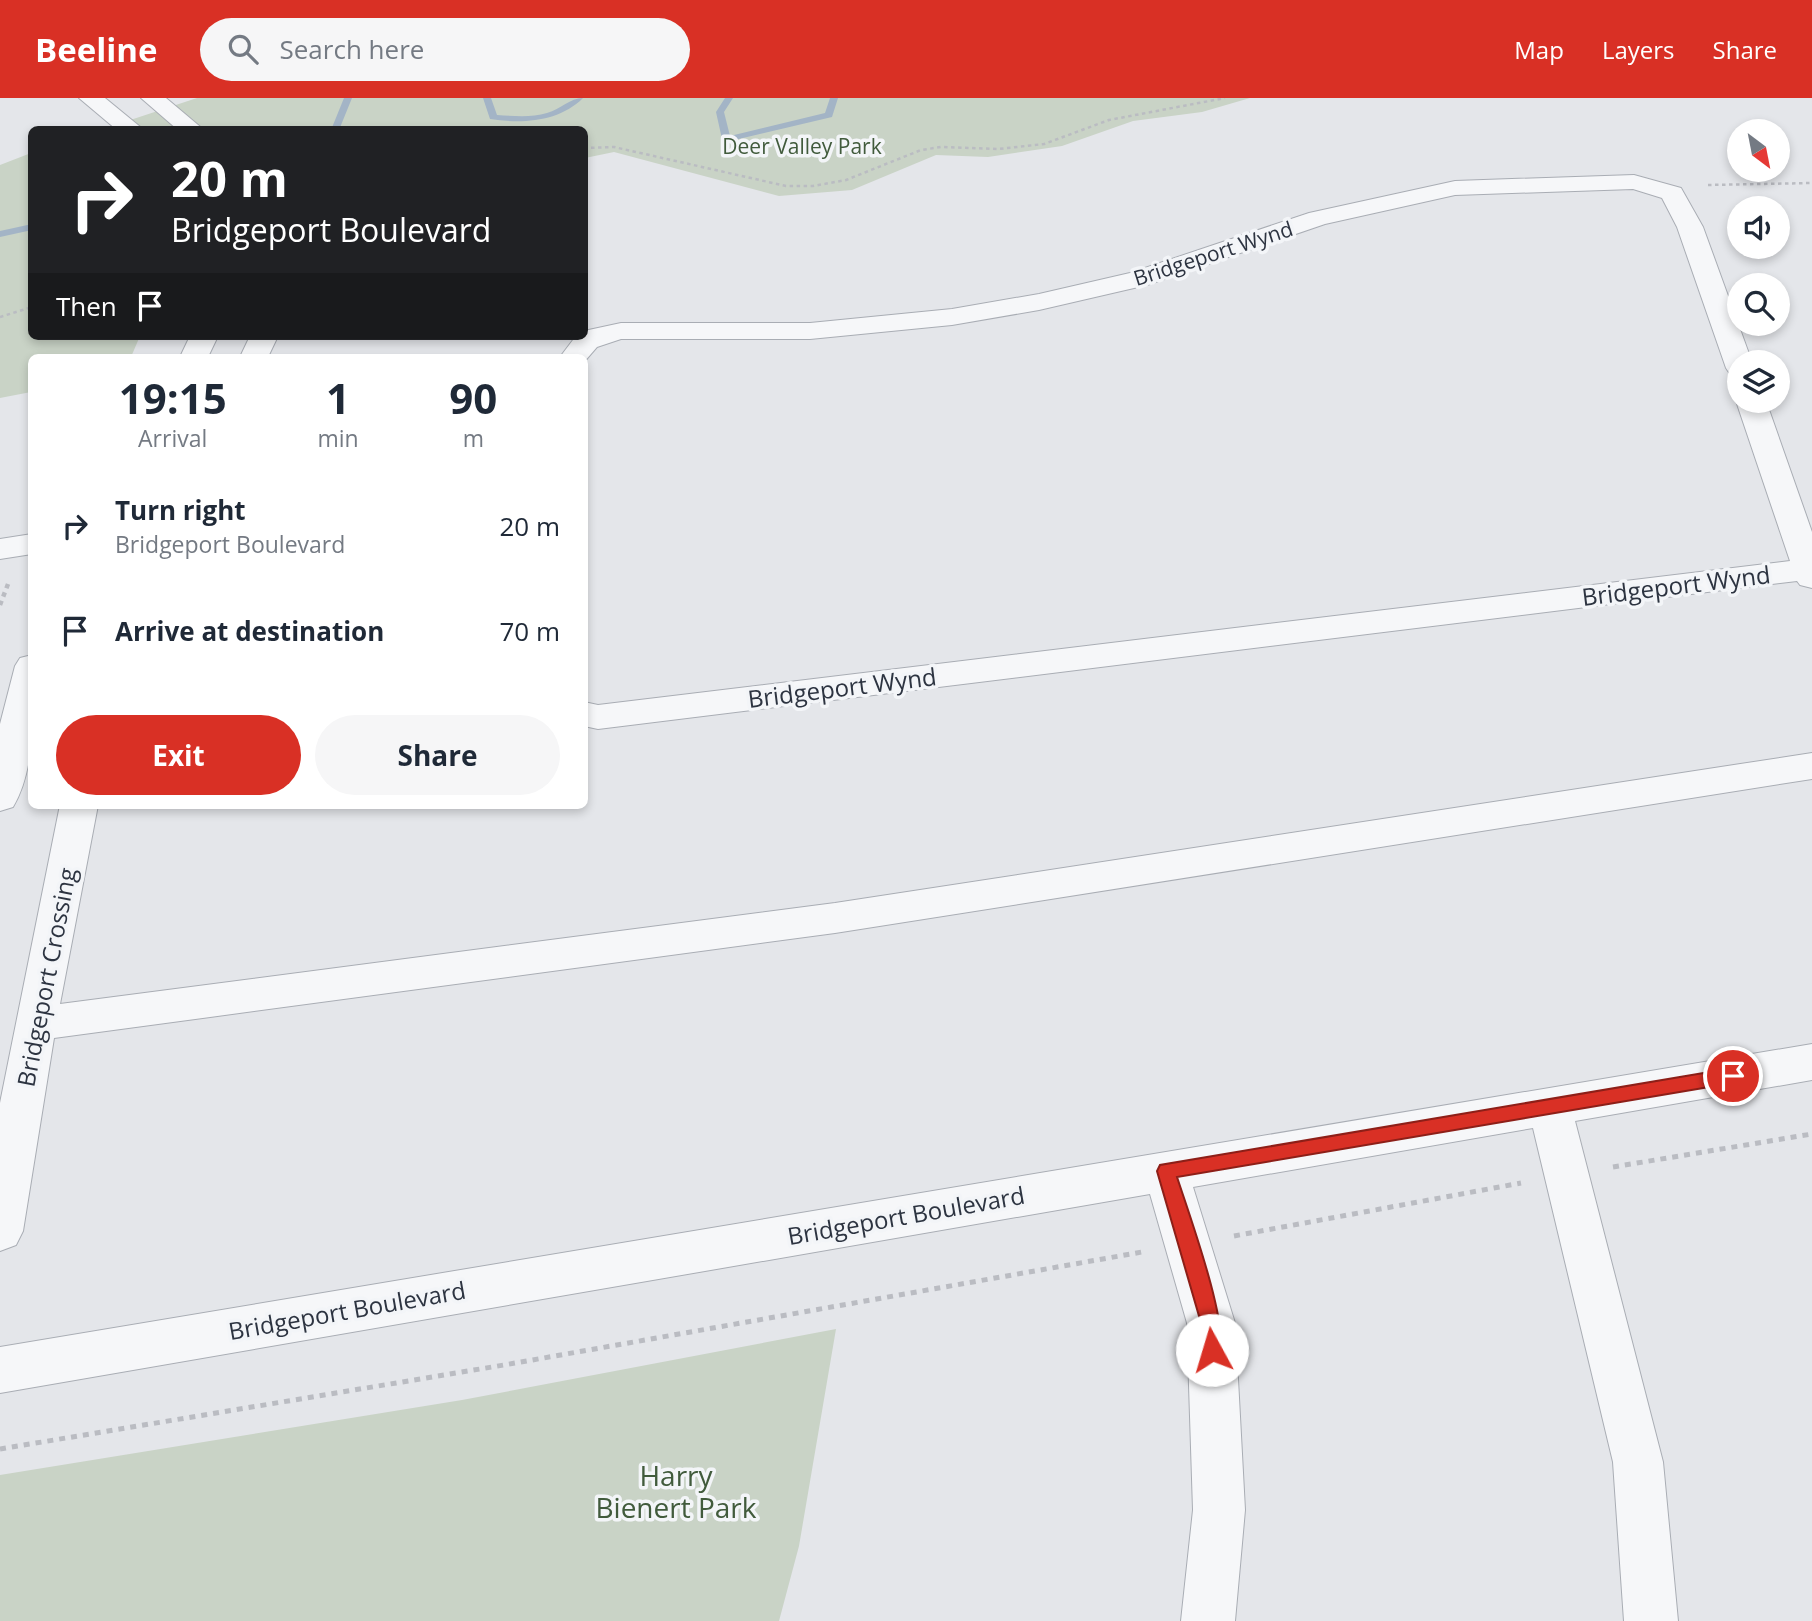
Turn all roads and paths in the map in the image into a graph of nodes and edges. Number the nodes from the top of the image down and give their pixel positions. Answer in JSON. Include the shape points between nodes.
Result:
{"nodes":[{"id":1,"x":90,"y":98,"type":"edge"},
{"id":2,"x":152,"y":98,"type":"edge"},
{"id":3,"x":1225,"y":98,"type":"edge"},
{"id":4,"x":128,"y":126,"type":"edge"},
{"id":5,"x":188,"y":126,"type":"edge"},
{"id":6,"x":588,"y":148,"type":"edge"},
{"id":7,"x":1812,"y":183,"type":"edge"},
{"id":8,"x":1649,"y":186,"type":"junction"},
{"id":9,"x":28,"y":308,"type":"edge"},
{"id":10,"x":0,"y":317,"type":"edge"},
{"id":11,"x":1734,"y":350,"type":"edge"},
{"id":12,"x":575,"y":354,"type":"edge"},
{"id":13,"x":1755,"y":413,"type":"edge"},
{"id":14,"x":28,"y":545,"type":"edge"},
{"id":15,"x":0,"y":549,"type":"edge"},
{"id":16,"x":1810,"y":573,"type":"edge"},
{"id":17,"x":28,"y":682,"type":"edge"},
{"id":18,"x":588,"y":715,"type":"edge"},
{"id":19,"x":1812,"y":766,"type":"edge"},
{"id":20,"x":0,"y":798,"type":"edge"},
{"id":21,"x":78,"y":809,"type":"edge"},
{"id":22,"x":35,"y":1024,"type":"junction"},
{"id":23,"x":1812,"y":1062,"type":"edge"},
{"id":24,"x":1550,"y":1107,"type":"junction"},
{"id":25,"x":1812,"y":1134,"type":"edge"},
{"id":26,"x":1166,"y":1171,"type":"junction"},
{"id":27,"x":1567,"y":1175,"type":"junction"},
{"id":28,"x":0,"y":1231,"type":"edge"},
{"id":29,"x":1188,"y":1244,"type":"junction"},
{"id":30,"x":0,"y":1370,"type":"edge"},
{"id":31,"x":0,"y":1450,"type":"edge"},
{"id":32,"x":1208,"y":1621,"type":"edge"},
{"id":33,"x":1651,"y":1621,"type":"edge"}],
"edges":[{"from":1,"to":4,"type":"street"},
{"from":2,"to":5,"type":"street"},
{"from":3,"to":6,"type":"path","via":[[1109,120],[1044,144],[921,150],[846,180],[813,186],[786,186],[614,147]]},
{"from":7,"to":8,"type":"path"},
{"from":8,"to":11,"type":"street","name":"Bridgeport Wynd","via":[[1672,193],[1690,227]]},
{"from":8,"to":12,"type":"street","name":"Bridgeport Wynd","via":[[1634,182],[1455,188],[1318,218],[1138,279],[1039,302],[952,317],[810,331],[621,331],[595,335]]},
{"from":9,"to":10,"type":"path"},
{"from":13,"to":16,"type":"street","name":"Bridgeport Wynd"},
{"from":14,"to":15,"type":"street"},
{"from":16,"to":18,"type":"street","name":"Bridgeport Wynd","via":[[612,716]]},
{"from":17,"to":20,"type":"street"},
{"from":19,"to":22,"type":"street","via":[[835,918]]},
{"from":21,"to":22,"type":"street","name":"Bridgeport Crossing"},
{"from":22,"to":28,"type":"street","name":"Bridgeport Crossing"},
{"from":23,"to":24,"type":"street","name":"Bridgeport Boulevard"},
{"from":24,"to":26,"type":"street","name":"Bridgeport Boulevard"},
{"from":24,"to":27,"type":"street"},
{"from":25,"to":27,"type":"path"},
{"from":26,"to":29,"type":"street"},
{"from":26,"to":30,"type":"street","name":"Bridgeport Boulevard"},
{"from":27,"to":29,"type":"path"},
{"from":27,"to":33,"type":"street","via":[[1638,1462]]},
{"from":29,"to":31,"type":"path"},
{"from":29,"to":32,"type":"street","via":[[1211,1323],[1219,1510]]}]}
